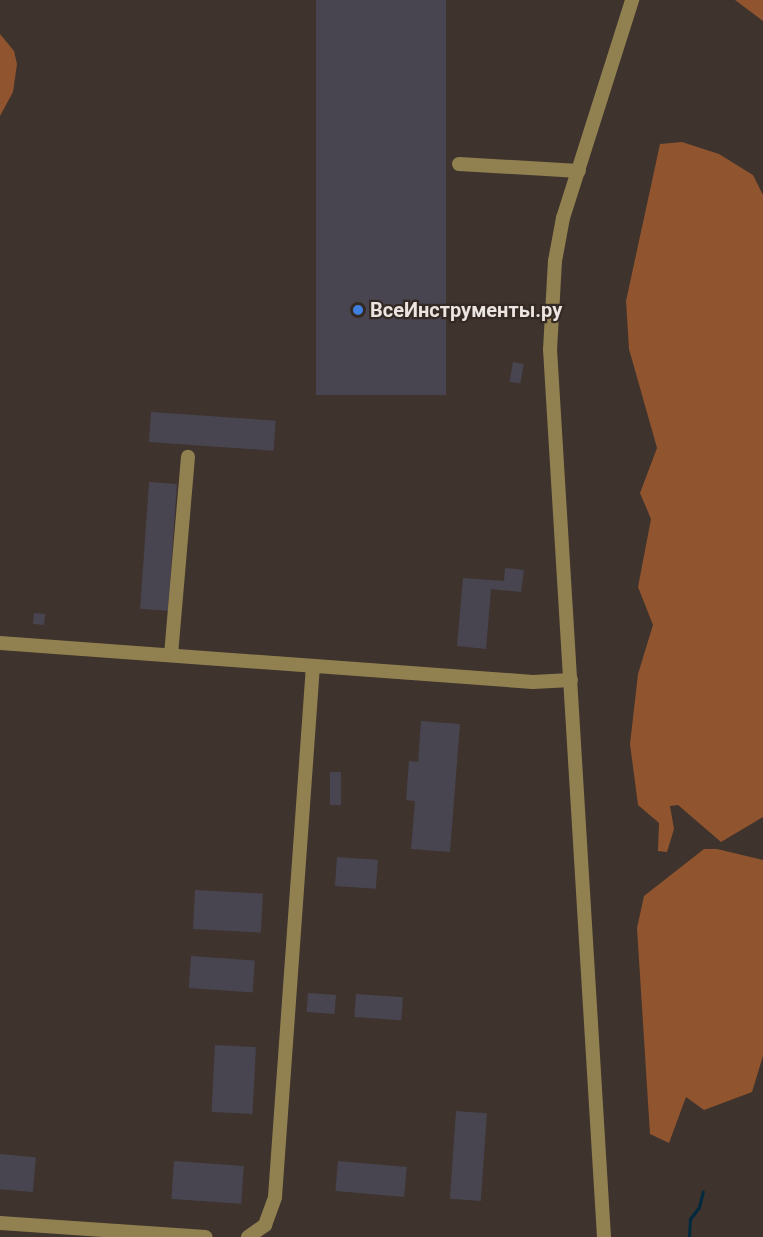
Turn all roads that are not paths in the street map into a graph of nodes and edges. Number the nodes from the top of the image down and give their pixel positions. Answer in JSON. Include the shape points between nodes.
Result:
{"nodes":[{"id":1,"x":632,"y":0,"type":"edge"},
{"id":2,"x":459,"y":164,"type":"dead end"},
{"id":3,"x":579,"y":171,"type":"junction"},
{"id":4,"x":188,"y":457,"type":"dead end"},
{"id":5,"x":0,"y":644,"type":"edge"},
{"id":6,"x":171,"y":655,"type":"junction"},
{"id":7,"x":314,"y":666,"type":"junction"},
{"id":8,"x":572,"y":680,"type":"junction"},
{"id":9,"x":0,"y":1222,"type":"edge"},
{"id":10,"x":256,"y":1236,"type":"edge"},
{"id":11,"x":206,"y":1237,"type":"edge"},
{"id":12,"x":604,"y":1237,"type":"edge"}],
"edges":[{"from":1,"to":3,"type":"street"},
{"from":2,"to":3,"type":"street"},
{"from":3,"to":8,"type":"street","via":[[559,238],[550,350]]},
{"from":4,"to":6,"type":"street"},
{"from":5,"to":6,"type":"street"},
{"from":6,"to":7,"type":"street"},
{"from":7,"to":8,"type":"street","via":[[533,682]]},
{"from":7,"to":10,"type":"street","via":[[275,1197],[271,1214]]},
{"from":8,"to":12,"type":"street"},
{"from":9,"to":11,"type":"street"}]}
